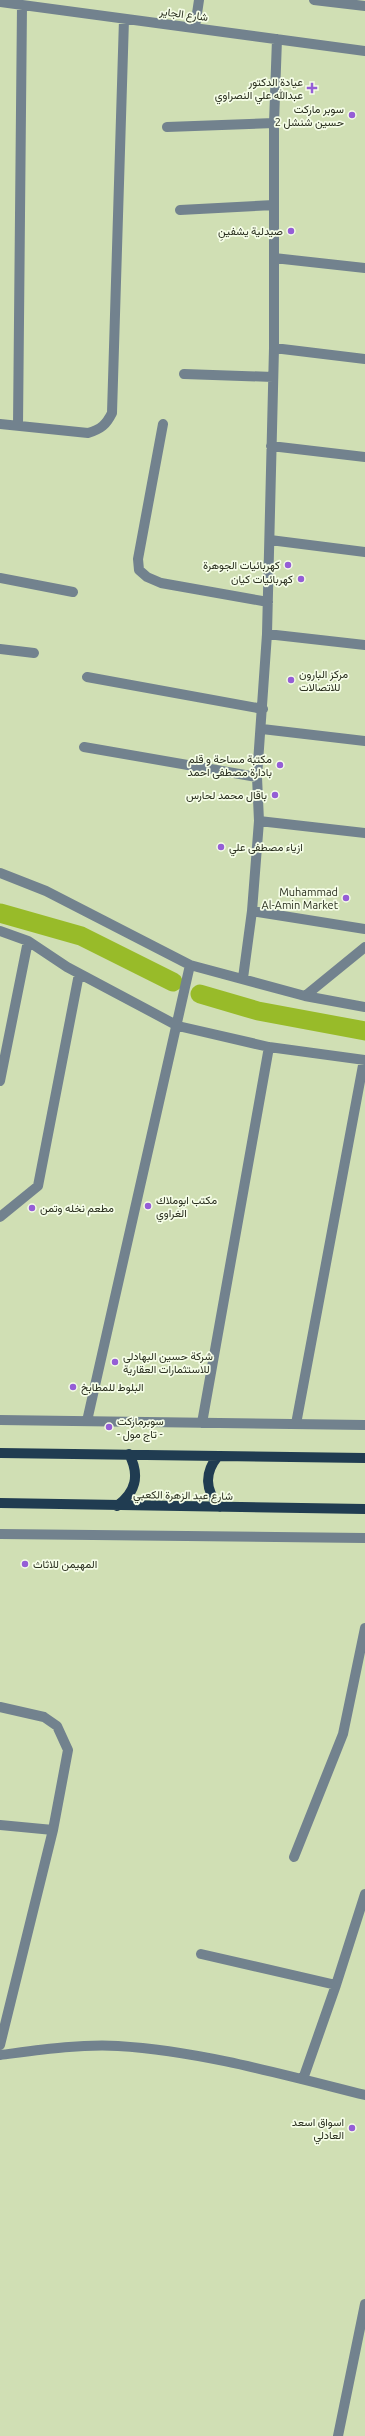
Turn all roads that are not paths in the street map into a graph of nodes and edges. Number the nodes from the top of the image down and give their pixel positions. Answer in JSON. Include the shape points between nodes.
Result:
{"nodes":[{"id":1,"x":199,"y":0,"type":"edge"},
{"id":2,"x":314,"y":0,"type":"edge"},
{"id":3,"x":0,"y":2,"type":"edge"},
{"id":4,"x":362,"y":4,"type":"edge"},
{"id":5,"x":22,"y":5,"type":"junction"},
{"id":6,"x":124,"y":19,"type":"junction"},
{"id":7,"x":195,"y":27,"type":"junction"},
{"id":8,"x":277,"y":39,"type":"junction"},
{"id":9,"x":365,"y":51,"type":"edge"},
{"id":10,"x":274,"y":123,"type":"junction"},
{"id":11,"x":167,"y":127,"type":"dead end"},
{"id":12,"x":274,"y":205,"type":"junction"},
{"id":13,"x":180,"y":210,"type":"dead end"},
{"id":14,"x":274,"y":258,"type":"junction"},
{"id":15,"x":365,"y":268,"type":"edge"},
{"id":16,"x":274,"y":348,"type":"junction"},
{"id":17,"x":365,"y":359,"type":"edge"},
{"id":18,"x":184,"y":374,"type":"dead end"},
{"id":19,"x":273,"y":377,"type":"junction"},
{"id":20,"x":0,"y":424,"type":"edge"},
{"id":21,"x":163,"y":424,"type":"dead end"},
{"id":22,"x":18,"y":426,"type":"junction"},
{"id":23,"x":271,"y":446,"type":"junction"},
{"id":24,"x":365,"y":457,"type":"edge"},
{"id":25,"x":270,"y":540,"type":"junction"},
{"id":26,"x":365,"y":552,"type":"edge"},
{"id":27,"x":0,"y":578,"type":"edge"},
{"id":28,"x":73,"y":592,"type":"dead end"},
{"id":29,"x":268,"y":602,"type":"junction"},
{"id":30,"x":267,"y":634,"type":"junction"},
{"id":31,"x":365,"y":645,"type":"edge"},
{"id":32,"x":0,"y":649,"type":"edge"},
{"id":33,"x":34,"y":654,"type":"dead end"},
{"id":34,"x":87,"y":677,"type":"dead end"},
{"id":35,"x":263,"y":709,"type":"junction"},
{"id":36,"x":262,"y":729,"type":"junction"},
{"id":37,"x":365,"y":741,"type":"edge"},
{"id":38,"x":84,"y":747,"type":"dead end"},
{"id":39,"x":257,"y":777,"type":"junction"},
{"id":40,"x":259,"y":821,"type":"junction"},
{"id":41,"x":365,"y":833,"type":"edge"},
{"id":42,"x":0,"y":873,"type":"edge"},
{"id":43,"x":252,"y":911,"type":"junction"},
{"id":44,"x":365,"y":929,"type":"edge"},
{"id":45,"x":0,"y":931,"type":"edge"},
{"id":46,"x":28,"y":942,"type":"junction"},
{"id":47,"x":365,"y":947,"type":"edge"},
{"id":48,"x":190,"y":965,"type":"junction"},
{"id":49,"x":79,"y":974,"type":"junction"},
{"id":50,"x":243,"y":978,"type":"junction"},
{"id":51,"x":305,"y":996,"type":"junction"},
{"id":52,"x":364,"y":1006,"type":"edge"},
{"id":53,"x":178,"y":1026,"type":"junction"},
{"id":54,"x":269,"y":1047,"type":"junction"},
{"id":55,"x":365,"y":1060,"type":"edge"},
{"id":56,"x":0,"y":1081,"type":"edge"},
{"id":57,"x":0,"y":1217,"type":"edge"},
{"id":58,"x":0,"y":1420,"type":"edge"},
{"id":59,"x":86,"y":1421,"type":"junction"},
{"id":60,"x":202,"y":1422,"type":"junction"},
{"id":61,"x":296,"y":1424,"type":"junction"},
{"id":62,"x":365,"y":1425,"type":"edge"},
{"id":63,"x":0,"y":1453,"type":"edge"},
{"id":64,"x":129,"y":1454,"type":"junction"},
{"id":65,"x":218,"y":1456,"type":"junction"},
{"id":66,"x":365,"y":1458,"type":"edge"},
{"id":67,"x":0,"y":1503,"type":"edge"},
{"id":68,"x":117,"y":1506,"type":"junction"},
{"id":69,"x":220,"y":1508,"type":"junction"},
{"id":70,"x":365,"y":1509,"type":"edge"},
{"id":71,"x":0,"y":1534,"type":"edge"},
{"id":72,"x":365,"y":1538,"type":"edge"},
{"id":73,"x":365,"y":1628,"type":"edge"},
{"id":74,"x":0,"y":1707,"type":"edge"},
{"id":75,"x":0,"y":1825,"type":"edge"},
{"id":76,"x":53,"y":1830,"type":"junction"},
{"id":77,"x":294,"y":1857,"type":"dead end"},
{"id":78,"x":365,"y":1894,"type":"edge"},
{"id":79,"x":201,"y":1954,"type":"dead end"},
{"id":80,"x":336,"y":1986,"type":"junction"},
{"id":81,"x":0,"y":2045,"type":"edge"},
{"id":82,"x":0,"y":2055,"type":"edge"},
{"id":83,"x":303,"y":2079,"type":"junction"},
{"id":84,"x":365,"y":2095,"type":"edge"},
{"id":85,"x":365,"y":2304,"type":"edge"},
{"id":86,"x":338,"y":2436,"type":"edge"}],
"edges":[{"from":1,"to":7,"type":"street"},
{"from":2,"to":4,"type":"street"},
{"from":3,"to":5,"type":"street","name":"شارع الجاير"},
{"from":5,"to":6,"type":"street","name":"شارع الجاير"},
{"from":5,"to":22,"type":"street"},
{"from":6,"to":7,"type":"street","name":"شارع الجاير"},
{"from":6,"to":22,"type":"street","via":[[112,413],[107,423],[98,430],[88,433]]},
{"from":7,"to":8,"type":"street","name":"شارع الجاير"},
{"from":8,"to":9,"type":"street","name":"شارع الجاير"},
{"from":8,"to":10,"type":"street"},
{"from":10,"to":11,"type":"street"},
{"from":10,"to":12,"type":"street"},
{"from":12,"to":13,"type":"street"},
{"from":12,"to":14,"type":"street"},
{"from":14,"to":15,"type":"street"},
{"from":14,"to":16,"type":"street"},
{"from":16,"to":17,"type":"street"},
{"from":16,"to":19,"type":"street"},
{"from":18,"to":19,"type":"street"},
{"from":19,"to":23,"type":"street"},
{"from":20,"to":22,"type":"street"},
{"from":21,"to":29,"type":"street","via":[[138,559],[139,570],[147,578],[161,583]]},
{"from":23,"to":24,"type":"street"},
{"from":23,"to":25,"type":"street"},
{"from":25,"to":26,"type":"street"},
{"from":25,"to":29,"type":"street"},
{"from":27,"to":28,"type":"street"},
{"from":29,"to":30,"type":"street"},
{"from":30,"to":31,"type":"street"},
{"from":30,"to":35,"type":"street"},
{"from":32,"to":33,"type":"street"},
{"from":34,"to":35,"type":"street"},
{"from":35,"to":36,"type":"street"},
{"from":36,"to":37,"type":"street"},
{"from":36,"to":39,"type":"street"},
{"from":38,"to":39,"type":"street"},
{"from":39,"to":40,"type":"street"},
{"from":40,"to":41,"type":"street"},
{"from":40,"to":43,"type":"street"},
{"from":42,"to":48,"type":"street","via":[[46,892]]},
{"from":43,"to":44,"type":"street"},
{"from":43,"to":50,"type":"street"},
{"from":45,"to":46,"type":"street"},
{"from":46,"to":49,"type":"street"},
{"from":46,"to":56,"type":"street"},
{"from":47,"to":51,"type":"street"},
{"from":48,"to":50,"type":"street"},
{"from":48,"to":53,"type":"street"},
{"from":49,"to":53,"type":"street"},
{"from":49,"to":57,"type":"street","via":[[38,1186]]},
{"from":50,"to":51,"type":"street"},
{"from":51,"to":52,"type":"street"},
{"from":53,"to":54,"type":"street"},
{"from":53,"to":59,"type":"street"},
{"from":54,"to":55,"type":"street"},
{"from":54,"to":60,"type":"street"},
{"from":55,"to":61,"type":"street"},
{"from":58,"to":59,"type":"street"},
{"from":59,"to":60,"type":"street"},
{"from":60,"to":61,"type":"street"},
{"from":61,"to":62,"type":"street"},
{"from":63,"to":64,"type":"main road"},
{"from":64,"to":65,"type":"main road"},
{"from":64,"to":68,"type":"main road","via":[[135,1468],[135,1483],[125,1500]]},
{"from":65,"to":66,"type":"main road"},
{"from":65,"to":69,"type":"main road","via":[[212,1463],[207,1482],[211,1496]]},
{"from":67,"to":68,"type":"main road","name":"شارع عبد الزهرة الكعبي"},
{"from":68,"to":69,"type":"main road","name":"شارع عبد الزهرة الكعبي"},
{"from":69,"to":70,"type":"main road","name":"شارع عبد الزهرة الكعبي"},
{"from":71,"to":72,"type":"street"},
{"from":73,"to":77,"type":"street","via":[[343,1734]]},
{"from":74,"to":76,"type":"street","via":[[44,1717],[57,1726],[64,1736],[68,1750]]},
{"from":75,"to":76,"type":"street"},
{"from":76,"to":81,"type":"street"},
{"from":78,"to":80,"type":"street"},
{"from":79,"to":80,"type":"street"},
{"from":80,"to":83,"type":"street"},
{"from":82,"to":83,"type":"street","via":[[62,2046],[116,2046],[164,2050]]},
{"from":83,"to":84,"type":"street"},
{"from":85,"to":86,"type":"street"}]}
